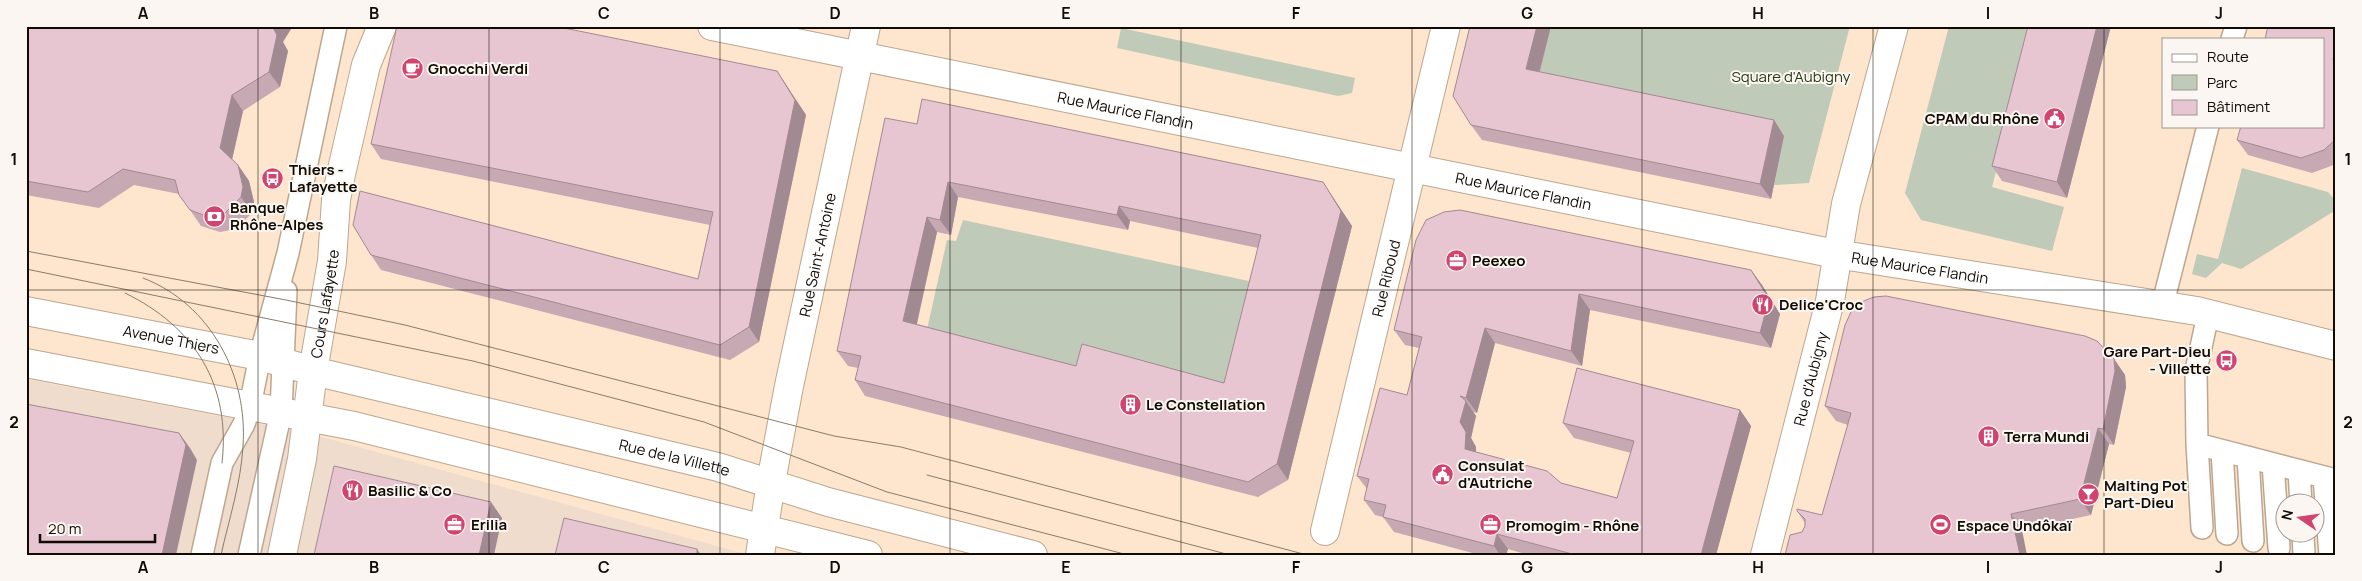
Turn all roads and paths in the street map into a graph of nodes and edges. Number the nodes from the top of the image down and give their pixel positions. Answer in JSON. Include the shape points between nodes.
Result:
{"nodes":[{"id":1,"x":336,"y":26,"type":"edge"},
{"id":2,"x":382,"y":26,"type":"edge"},
{"id":3,"x":712,"y":26,"type":"edge"},
{"id":4,"x":866,"y":26,"type":"edge"},
{"id":5,"x":1446,"y":26,"type":"edge"},
{"id":6,"x":1894,"y":26,"type":"edge"},
{"id":7,"x":2236,"y":26,"type":"edge"},
{"id":8,"x":2232,"y":38,"type":"edge"},
{"id":9,"x":860,"y":56,"type":"junction"},
{"id":10,"x":2207,"y":128,"type":"edge"},
{"id":11,"x":1411,"y":169,"type":"junction"},
{"id":12,"x":1836,"y":254,"type":"junction"},
{"id":13,"x":2165,"y":295,"type":"dead end"},
{"id":14,"x":26,"y":311,"type":"edge"},
{"id":15,"x":2208,"y":315,"type":"junction"},
{"id":16,"x":2336,"y":346,"type":"edge"},
{"id":17,"x":272,"y":359,"type":"junction"},
{"id":18,"x":26,"y":363,"type":"edge"},
{"id":19,"x":313,"y":371,"type":"junction"},
{"id":20,"x":250,"y":406,"type":"junction"},
{"id":21,"x":294,"y":415,"type":"junction"},
{"id":22,"x":2197,"y":444,"type":"junction"},
{"id":23,"x":2222,"y":451,"type":"junction"},
{"id":24,"x":2248,"y":457,"type":"junction"},
{"id":25,"x":2274,"y":464,"type":"junction"},
{"id":26,"x":2299,"y":471,"type":"junction"},
{"id":27,"x":2330,"y":479,"type":"edge"},
{"id":28,"x":771,"y":482,"type":"junction"},
{"id":29,"x":2300,"y":494,"type":"edge"},
{"id":30,"x":2202,"y":528,"type":"dead end"},
{"id":31,"x":1324,"y":531,"type":"dead end"},
{"id":32,"x":2227,"y":534,"type":"dead end"},
{"id":33,"x":1775,"y":541,"type":"edge"},
{"id":34,"x":2253,"y":541,"type":"dead end"},
{"id":35,"x":761,"y":542,"type":"edge"},
{"id":36,"x":2279,"y":548,"type":"dead end"},
{"id":37,"x":858,"y":553,"type":"edge"},
{"id":38,"x":202,"y":555,"type":"edge"},
{"id":39,"x":248,"y":555,"type":"edge"},
{"id":40,"x":282,"y":555,"type":"edge"},
{"id":41,"x":1033,"y":555,"type":"edge"},
{"id":42,"x":2330,"y":555,"type":"edge"}],
"edges":[{"from":1,"to":17,"type":"lane","via":[[288,253]]},
{"from":2,"to":19,"type":"street","name":"Cours Lafayette","via":[[366,65],[341,174],[332,261]]},
{"from":3,"to":9,"type":"street","name":"Rue Maurice Flandin"},
{"from":4,"to":9,"type":"street","name":"Rue Saint-Antoine"},
{"from":5,"to":11,"type":"street","name":"Rue Riboud"},
{"from":6,"to":12,"type":"street","name":"Rue d'Aubigny","via":[[1846,204]]},
{"from":7,"to":8,"type":"lane"},
{"from":9,"to":11,"type":"street","name":"Rue Maurice Flandin"},
{"from":9,"to":28,"type":"street","name":"Rue Saint-Antoine"},
{"from":10,"to":13,"type":"lane"},
{"from":11,"to":12,"type":"street","name":"Rue Maurice Flandin"},
{"from":11,"to":31,"type":"street","name":"Rue Riboud"},
{"from":12,"to":15,"type":"street","name":"Rue Maurice Flandin"},
{"from":12,"to":33,"type":"street","name":"Rue d'Aubigny","via":[[1830,301]]},
{"from":14,"to":17,"type":"street","name":"Avenue Thiers"},
{"from":15,"to":16,"type":"street","name":"Rue Maurice Flandin"},
{"from":15,"to":22,"type":"lane","via":[[2196,370]]},
{"from":17,"to":19,"type":"street","name":"Avenue Thiers"},
{"from":17,"to":20,"type":"lane"},
{"from":17,"to":21,"type":"lane"},
{"from":18,"to":20,"type":"street"},
{"from":19,"to":21,"type":"street","name":"Cours Lafayette"},
{"from":19,"to":28,"type":"street","name":"Rue de la Villette","via":[[718,466]]},
{"from":20,"to":21,"type":"street"},
{"from":20,"to":38,"type":"lane","via":[[244,424],[222,463]]},
{"from":21,"to":35,"type":"street","via":[[354,426]]},
{"from":21,"to":39,"type":"lane"},
{"from":21,"to":40,"type":"street","name":"Cours Lafayette","via":[[302,459]]},
{"from":22,"to":23,"type":"lane"},
{"from":22,"to":30,"type":"lane"},
{"from":23,"to":24,"type":"lane"},
{"from":23,"to":32,"type":"lane"},
{"from":24,"to":25,"type":"lane"},
{"from":24,"to":34,"type":"lane"},
{"from":25,"to":26,"type":"lane"},
{"from":25,"to":36,"type":"lane"},
{"from":26,"to":27,"type":"lane"},
{"from":26,"to":29,"type":"lane"},
{"from":27,"to":42,"type":"lane"},
{"from":28,"to":35,"type":"street","name":"Rue Saint-Antoine"},
{"from":28,"to":41,"type":"street","name":"Rue de la Villette","via":[[828,502]]},
{"from":35,"to":37,"type":"street"}]}
